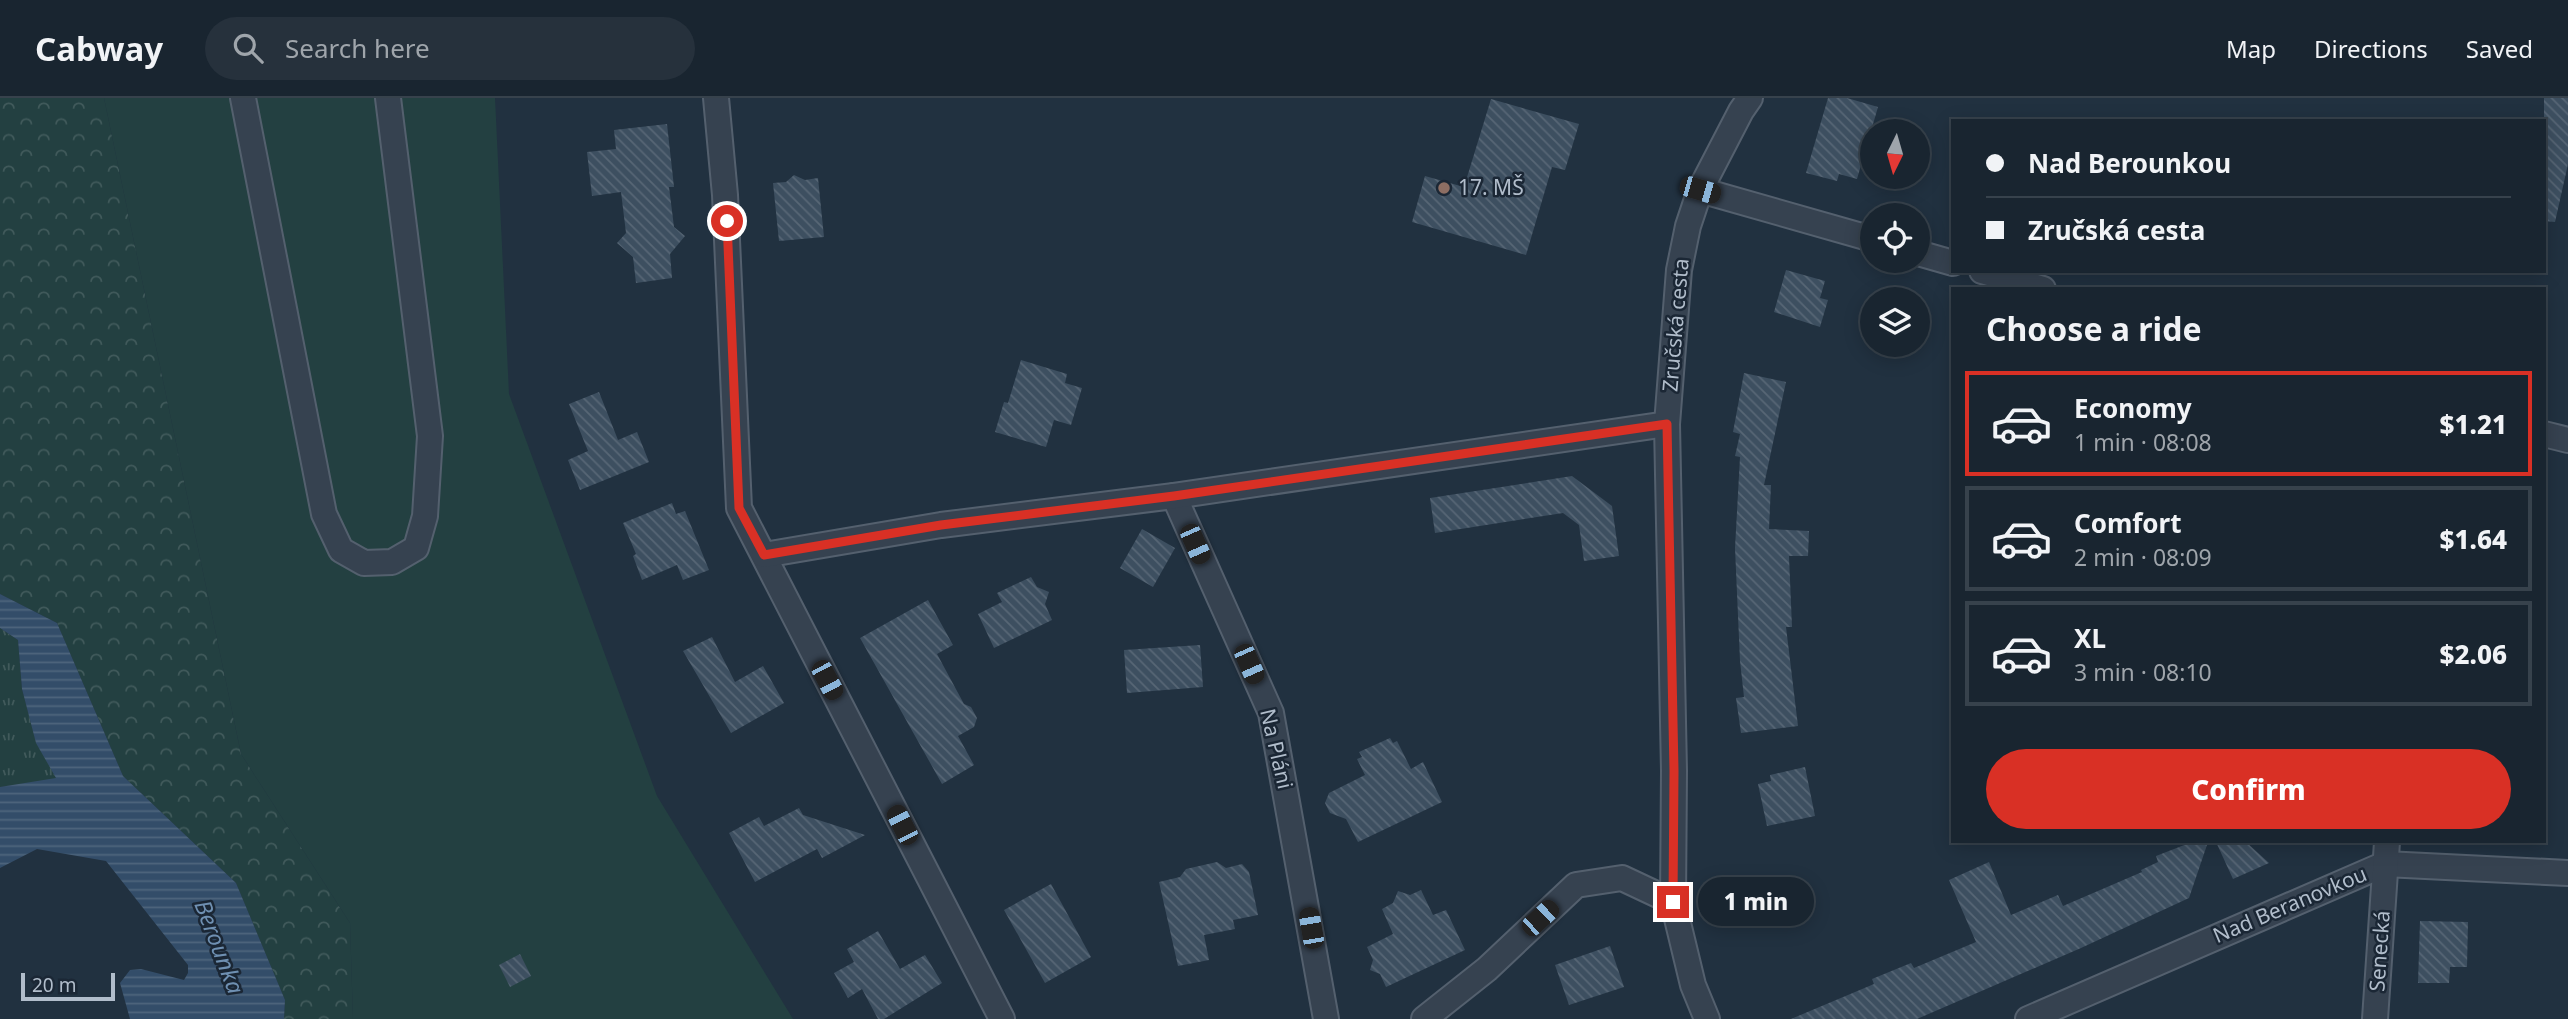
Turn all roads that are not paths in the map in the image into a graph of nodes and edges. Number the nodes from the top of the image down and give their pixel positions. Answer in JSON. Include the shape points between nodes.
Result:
{"nodes":[{"id":1,"x":243,"y":98,"type":"edge"},
{"id":2,"x":388,"y":98,"type":"edge"},
{"id":3,"x":716,"y":98,"type":"edge"},
{"id":4,"x":1750,"y":98,"type":"edge"},
{"id":5,"x":1700,"y":190,"type":"junction"},
{"id":6,"x":1860,"y":236,"type":"edge"},
{"id":7,"x":1930,"y":256,"type":"edge"},
{"id":8,"x":1951,"y":262,"type":"edge"},
{"id":9,"x":1989,"y":273,"type":"edge"},
{"id":10,"x":2036,"y":287,"type":"edge"},
{"id":11,"x":1667,"y":424,"type":"junction"},
{"id":12,"x":2546,"y":434,"type":"edge"},
{"id":13,"x":2568,"y":440,"type":"edge"},
{"id":14,"x":1174,"y":496,"type":"junction"},
{"id":15,"x":764,"y":555,"type":"junction"},
{"id":16,"x":2386,"y":853,"type":"edge"},
{"id":17,"x":2568,"y":873,"type":"edge"},
{"id":18,"x":1673,"y":902,"type":"junction"},
{"id":19,"x":1002,"y":1019,"type":"edge"},
{"id":20,"x":1326,"y":1019,"type":"edge"},
{"id":21,"x":1424,"y":1019,"type":"edge"},
{"id":22,"x":1707,"y":1019,"type":"edge"},
{"id":23,"x":2028,"y":1019,"type":"edge"},
{"id":24,"x":2375,"y":1019,"type":"edge"}],
"edges":[{"from":1,"to":2,"type":"street","via":[[324,514],[341,550],[365,563],[378,563],[392,562],[416,548],[425,516],[430,436]]},
{"from":3,"to":15,"type":"street","via":[[725,195],[739,508]]},
{"from":4,"to":5,"type":"street","name":"Zručská cesta"},
{"from":5,"to":6,"type":"street"},
{"from":5,"to":11,"type":"street","name":"Zručská cesta","via":[[1679,270]]},
{"from":7,"to":8,"type":"street"},
{"from":9,"to":10,"type":"street"},
{"from":11,"to":14,"type":"street"},
{"from":11,"to":18,"type":"street","name":"Zručská cesta"},
{"from":12,"to":13,"type":"street"},
{"from":14,"to":15,"type":"street","via":[[941,525]]},
{"from":14,"to":20,"type":"street","name":"Na Pláni","via":[[1271,713]]},
{"from":15,"to":19,"type":"street"},
{"from":16,"to":17,"type":"street","name":"Nad Beranovkou"},
{"from":16,"to":23,"type":"street","name":"Nad Beranovkou"},
{"from":16,"to":24,"type":"street","name":"Senecká"},
{"from":18,"to":21,"type":"street","via":[[1622,878],[1576,885],[1487,969]]},
{"from":18,"to":22,"type":"street","name":"Zručská cesta","via":[[1693,985]]}]}
